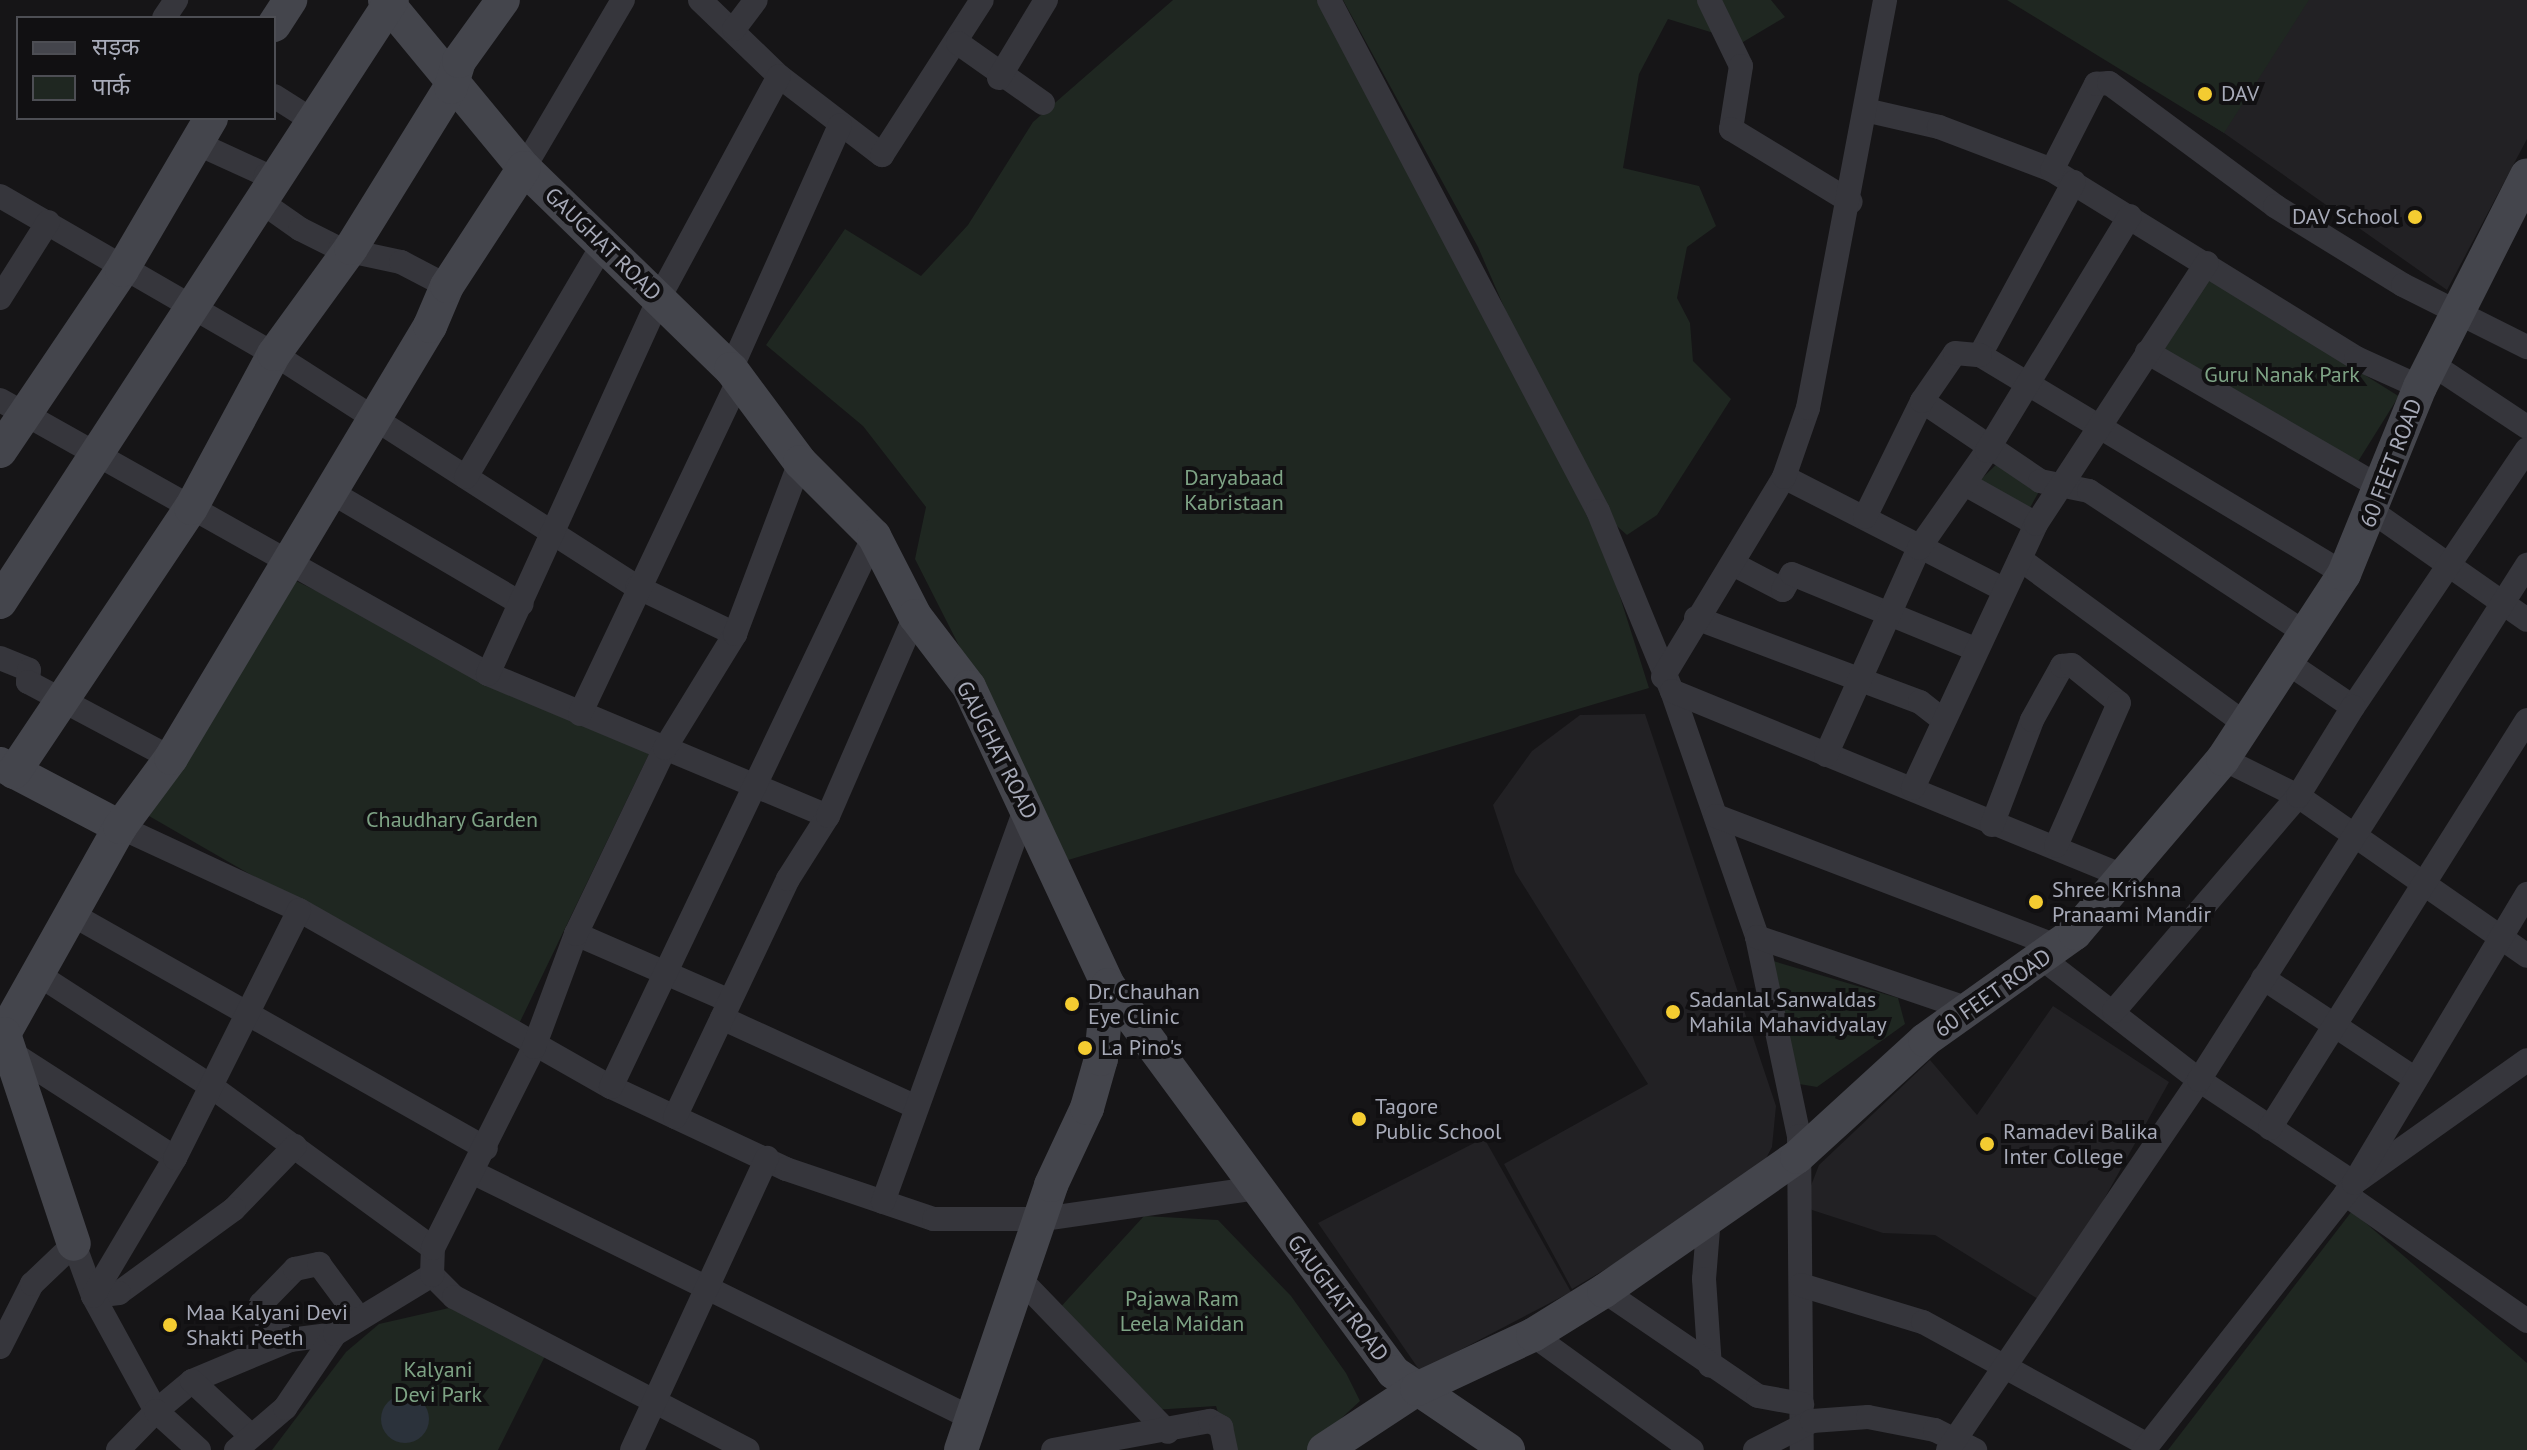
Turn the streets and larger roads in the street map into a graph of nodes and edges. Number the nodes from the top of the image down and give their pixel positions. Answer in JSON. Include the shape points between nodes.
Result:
{"nodes":[{"id":1,"x":290,"y":0,"type":"edge"},
{"id":2,"x":503,"y":0,"type":"edge"},
{"id":3,"x":623,"y":0,"type":"edge"},
{"id":4,"x":700,"y":0,"type":"edge"},
{"id":5,"x":756,"y":0,"type":"edge"},
{"id":6,"x":982,"y":0,"type":"edge"},
{"id":7,"x":1046,"y":0,"type":"edge"},
{"id":8,"x":1329,"y":0,"type":"edge"},
{"id":9,"x":1709,"y":0,"type":"edge"},
{"id":10,"x":1885,"y":0,"type":"edge"},
{"id":11,"x":389,"y":2,"type":"edge"},
{"id":12,"x":276,"y":22,"type":"edge"},
{"id":13,"x":734,"y":29,"type":"junction"},
{"id":14,"x":958,"y":43,"type":"junction"},
{"id":15,"x":779,"y":76,"type":"junction"},
{"id":16,"x":999,"y":78,"type":"junction"},
{"id":17,"x":451,"y":87,"type":"junction"},
{"id":18,"x":276,"y":97,"type":"edge"},
{"id":19,"x":1043,"y":103,"type":"dead end"},
{"id":20,"x":1865,"y":110,"type":"junction"},
{"id":21,"x":315,"y":122,"type":"junction"},
{"id":22,"x":840,"y":125,"type":"junction"},
{"id":23,"x":202,"y":130,"type":"edge"},
{"id":24,"x":524,"y":168,"type":"junction"},
{"id":25,"x":2052,"y":170,"type":"junction"},
{"id":26,"x":2527,"y":175,"type":"edge"},
{"id":27,"x":2074,"y":182,"type":"junction"},
{"id":28,"x":0,"y":196,"type":"edge"},
{"id":29,"x":1851,"y":202,"type":"junction"},
{"id":30,"x":263,"y":203,"type":"junction"},
{"id":31,"x":2130,"y":216,"type":"junction"},
{"id":32,"x":48,"y":222,"type":"junction"},
{"id":33,"x":603,"y":244,"type":"junction"},
{"id":34,"x":351,"y":248,"type":"junction"},
{"id":35,"x":2207,"y":263,"type":"junction"},
{"id":36,"x":122,"y":270,"type":"junction"},
{"id":37,"x":447,"y":286,"type":"junction"},
{"id":38,"x":0,"y":298,"type":"edge"},
{"id":39,"x":659,"y":298,"type":"junction"},
{"id":40,"x":191,"y":309,"type":"junction"},
{"id":41,"x":2457,"y":311,"type":"junction"},
{"id":42,"x":2527,"y":347,"type":"edge"},
{"id":43,"x":2147,"y":352,"type":"junction"},
{"id":44,"x":274,"y":354,"type":"junction"},
{"id":45,"x":1980,"y":355,"type":"junction"},
{"id":46,"x":734,"y":376,"type":"junction"},
{"id":47,"x":2426,"y":376,"type":"junction"},
{"id":48,"x":2026,"y":382,"type":"junction"},
{"id":49,"x":1922,"y":401,"type":"junction"},
{"id":50,"x":13,"y":409,"type":"edge"},
{"id":51,"x":375,"y":419,"type":"junction"},
{"id":52,"x":2098,"y":426,"type":"junction"},
{"id":53,"x":2527,"y":427,"type":"edge"},
{"id":54,"x":2527,"y":449,"type":"edge"},
{"id":55,"x":0,"y":451,"type":"edge"},
{"id":56,"x":1987,"y":451,"type":"junction"},
{"id":57,"x":99,"y":456,"type":"junction"},
{"id":58,"x":800,"y":462,"type":"junction"},
{"id":59,"x":466,"y":477,"type":"junction"},
{"id":60,"x":1784,"y":477,"type":"junction"},
{"id":61,"x":2064,"y":481,"type":"junction"},
{"id":62,"x":1965,"y":484,"type":"junction"},
{"id":63,"x":331,"y":492,"type":"junction"},
{"id":64,"x":2378,"y":500,"type":"junction"},
{"id":65,"x":191,"y":508,"type":"junction"},
{"id":66,"x":1865,"y":517,"type":"junction"},
{"id":67,"x":2036,"y":524,"type":"junction"},
{"id":68,"x":557,"y":534,"type":"junction"},
{"id":69,"x":874,"y":536,"type":"junction"},
{"id":70,"x":1919,"y":548,"type":"junction"},
{"id":71,"x":2020,"y":559,"type":"junction"},
{"id":72,"x":1733,"y":564,"type":"junction"},
{"id":73,"x":288,"y":565,"type":"junction"},
{"id":74,"x":2452,"y":565,"type":"junction"},
{"id":75,"x":2527,"y":565,"type":"edge"},
{"id":76,"x":2344,"y":574,"type":"junction"},
{"id":77,"x":637,"y":587,"type":"junction"},
{"id":78,"x":2005,"y":590,"type":"junction"},
{"id":79,"x":0,"y":602,"type":"edge"},
{"id":80,"x":2502,"y":603,"type":"junction"},
{"id":81,"x":522,"y":604,"type":"junction"},
{"id":82,"x":1890,"y":614,"type":"junction"},
{"id":83,"x":915,"y":616,"type":"junction"},
{"id":84,"x":1696,"y":618,"type":"junction"},
{"id":85,"x":2527,"y":620,"type":"edge"},
{"id":86,"x":735,"y":634,"type":"junction"},
{"id":87,"x":2307,"y":634,"type":"junction"},
{"id":88,"x":1975,"y":649,"type":"junction"},
{"id":89,"x":0,"y":658,"type":"edge"},
{"id":90,"x":2288,"y":663,"type":"junction"},
{"id":91,"x":488,"y":674,"type":"junction"},
{"id":92,"x":1857,"y":677,"type":"junction"},
{"id":93,"x":1667,"y":684,"type":"junction"},
{"id":94,"x":69,"y":698,"type":"junction"},
{"id":95,"x":2353,"y":707,"type":"junction"},
{"id":96,"x":580,"y":714,"type":"junction"},
{"id":97,"x":1943,"y":720,"type":"junction"},
{"id":98,"x":2527,"y":720,"type":"edge"},
{"id":99,"x":2247,"y":725,"type":"junction"},
{"id":100,"x":665,"y":748,"type":"junction"},
{"id":101,"x":1826,"y":755,"type":"junction"},
{"id":102,"x":171,"y":758,"type":"junction"},
{"id":103,"x":2223,"y":759,"type":"junction"},
{"id":104,"x":7,"y":768,"type":"edge"},
{"id":105,"x":754,"y":787,"type":"junction"},
{"id":106,"x":1913,"y":788,"type":"junction"},
{"id":107,"x":2298,"y":796,"type":"junction"},
{"id":108,"x":1026,"y":808,"type":"junction"},
{"id":109,"x":828,"y":816,"type":"junction"},
{"id":110,"x":1716,"y":816,"type":"junction"},
{"id":111,"x":1992,"y":825,"type":"junction"},
{"id":112,"x":120,"y":827,"type":"junction"},
{"id":113,"x":2354,"y":835,"type":"junction"},
{"id":114,"x":2056,"y":846,"type":"junction"},
{"id":115,"x":2125,"y":877,"type":"junction"},
{"id":116,"x":2427,"y":885,"type":"junction"},
{"id":117,"x":2527,"y":894,"type":"edge"},
{"id":118,"x":299,"y":910,"type":"junction"},
{"id":119,"x":75,"y":916,"type":"junction"},
{"id":120,"x":576,"y":934,"type":"junction"},
{"id":121,"x":1757,"y":937,"type":"junction"},
{"id":122,"x":2500,"y":938,"type":"junction"},
{"id":123,"x":2051,"y":953,"type":"junction"},
{"id":124,"x":2527,"y":956,"type":"edge"},
{"id":125,"x":665,"y":972,"type":"junction"},
{"id":126,"x":39,"y":975,"type":"junction"},
{"id":127,"x":2263,"y":978,"type":"junction"},
{"id":128,"x":1108,"y":985,"type":"junction"},
{"id":129,"x":250,"y":1009,"type":"junction"},
{"id":130,"x":725,"y":1009,"type":"junction"},
{"id":131,"x":1969,"y":1009,"type":"junction"},
{"id":132,"x":2114,"y":1011,"type":"junction"},
{"id":133,"x":2334,"y":1026,"type":"junction"},
{"id":134,"x":534,"y":1047,"type":"junction"},
{"id":135,"x":4,"y":1049,"type":"edge"},
{"id":136,"x":2527,"y":1060,"type":"edge"},
{"id":137,"x":2414,"y":1078,"type":"junction"},
{"id":138,"x":2199,"y":1080,"type":"junction"},
{"id":139,"x":212,"y":1087,"type":"junction"},
{"id":140,"x":611,"y":1087,"type":"junction"},
{"id":141,"x":914,"y":1106,"type":"junction"},
{"id":142,"x":675,"y":1117,"type":"junction"},
{"id":143,"x":2270,"y":1128,"type":"junction"},
{"id":144,"x":295,"y":1146,"type":"junction"},
{"id":145,"x":486,"y":1149,"type":"junction"},
{"id":146,"x":1797,"y":1157,"type":"junction"},
{"id":147,"x":175,"y":1158,"type":"junction"},
{"id":148,"x":767,"y":1158,"type":"junction"},
{"id":149,"x":474,"y":1173,"type":"junction"},
{"id":150,"x":1257,"y":1188,"type":"junction"},
{"id":151,"x":2349,"y":1188,"type":"junction"},
{"id":152,"x":883,"y":1202,"type":"junction"},
{"id":153,"x":1709,"y":1217,"type":"junction"},
{"id":154,"x":1043,"y":1219,"type":"junction"},
{"id":155,"x":74,"y":1244,"type":"junction"},
{"id":156,"x":433,"y":1248,"type":"junction"},
{"id":157,"x":432,"y":1275,"type":"junction"},
{"id":158,"x":1021,"y":1280,"type":"junction"},
{"id":159,"x":1801,"y":1285,"type":"junction"},
{"id":160,"x":1604,"y":1291,"type":"junction"},
{"id":161,"x":706,"y":1292,"type":"junction"},
{"id":162,"x":93,"y":1296,"type":"junction"},
{"id":163,"x":5,"y":1316,"type":"edge"},
{"id":164,"x":359,"y":1318,"type":"junction"},
{"id":165,"x":2527,"y":1321,"type":"edge"},
{"id":166,"x":335,"y":1334,"type":"junction"},
{"id":167,"x":1533,"y":1335,"type":"junction"},
{"id":168,"x":290,"y":1340,"type":"junction"},
{"id":169,"x":0,"y":1347,"type":"edge"},
{"id":170,"x":2006,"y":1361,"type":"junction"},
{"id":171,"x":1710,"y":1366,"type":"junction"},
{"id":172,"x":192,"y":1381,"type":"junction"},
{"id":173,"x":1417,"y":1389,"type":"junction"},
{"id":174,"x":655,"y":1401,"type":"junction"},
{"id":175,"x":156,"y":1411,"type":"junction"},
{"id":176,"x":1801,"y":1414,"type":"junction"},
{"id":177,"x":973,"y":1419,"type":"junction"},
{"id":178,"x":1168,"y":1432,"type":"junction"},
{"id":179,"x":242,"y":1442,"type":"edge"},
{"id":180,"x":1959,"y":1446,"type":"edge"},
{"id":181,"x":2146,"y":1447,"type":"edge"},
{"id":182,"x":739,"y":1448,"type":"edge"},
{"id":183,"x":118,"y":1450,"type":"edge"},
{"id":184,"x":199,"y":1450,"type":"edge"},
{"id":185,"x":632,"y":1450,"type":"edge"},
{"id":186,"x":961,"y":1450,"type":"edge"},
{"id":187,"x":1053,"y":1450,"type":"edge"},
{"id":188,"x":1226,"y":1450,"type":"edge"},
{"id":189,"x":1324,"y":1450,"type":"edge"},
{"id":190,"x":1508,"y":1450,"type":"edge"},
{"id":191,"x":1692,"y":1450,"type":"edge"},
{"id":192,"x":1755,"y":1450,"type":"edge"},
{"id":193,"x":1802,"y":1450,"type":"edge"}],
"edges":[{"from":1,"to":12,"type":"street"},
{"from":2,"to":17,"type":"street","via":[[459,61]]},
{"from":3,"to":24,"type":"street"},
{"from":4,"to":13,"type":"street"},
{"from":5,"to":13,"type":"street"},
{"from":6,"to":14,"type":"street"},
{"from":7,"to":16,"type":"street"},
{"from":8,"to":93,"type":"street","via":[[1598,511]]},
{"from":9,"to":29,"type":"street","via":[[1741,66],[1731,129]]},
{"from":10,"to":20,"type":"street"},
{"from":11,"to":17,"type":"street","name":"GAUGHAT ROAD"},
{"from":11,"to":21,"type":"street"},
{"from":13,"to":15,"type":"street"},
{"from":14,"to":16,"type":"street"},
{"from":14,"to":22,"type":"street","via":[[882,155]]},
{"from":15,"to":22,"type":"street"},
{"from":15,"to":39,"type":"street"},
{"from":16,"to":19,"type":"street"},
{"from":17,"to":24,"type":"street","name":"GAUGHAT ROAD"},
{"from":17,"to":34,"type":"street"},
{"from":18,"to":21,"type":"street"},
{"from":20,"to":25,"type":"street","via":[[1939,127]]},
{"from":20,"to":29,"type":"street"},
{"from":21,"to":30,"type":"street"},
{"from":22,"to":46,"type":"street"},
{"from":23,"to":30,"type":"street","via":[[266,175]]},
{"from":23,"to":36,"type":"street"},
{"from":24,"to":33,"type":"street","name":"GAUGHAT ROAD"},
{"from":24,"to":37,"type":"street"},
{"from":25,"to":27,"type":"street"},
{"from":25,"to":41,"type":"street","via":[[2096,84],[2109,83],[2275,206]]},
{"from":26,"to":41,"type":"street","name":"60 FEET ROAD"},
{"from":27,"to":31,"type":"street"},
{"from":27,"to":45,"type":"street"},
{"from":28,"to":32,"type":"street"},
{"from":29,"to":60,"type":"street","via":[[1819,367]]},
{"from":30,"to":34,"type":"street","via":[[340,249]]},
{"from":30,"to":40,"type":"street"},
{"from":31,"to":35,"type":"street","via":[[2162,244]]},
{"from":31,"to":48,"type":"street"},
{"from":32,"to":36,"type":"street"},
{"from":32,"to":38,"type":"street"},
{"from":33,"to":39,"type":"street","name":"GAUGHAT ROAD"},
{"from":33,"to":59,"type":"street"},
{"from":34,"to":37,"type":"street"},
{"from":34,"to":44,"type":"street"},
{"from":35,"to":43,"type":"street"},
{"from":35,"to":47,"type":"street","via":[[2356,358]]},
{"from":36,"to":40,"type":"street"},
{"from":36,"to":50,"type":"street"},
{"from":37,"to":51,"type":"street"},
{"from":39,"to":46,"type":"street","name":"GAUGHAT ROAD"},
{"from":39,"to":68,"type":"street"},
{"from":40,"to":44,"type":"street"},
{"from":40,"to":57,"type":"street"},
{"from":41,"to":42,"type":"street"},
{"from":41,"to":47,"type":"street","name":"60 FEET ROAD"},
{"from":43,"to":52,"type":"street"},
{"from":43,"to":64,"type":"street"},
{"from":44,"to":51,"type":"street"},
{"from":44,"to":65,"type":"street"},
{"from":45,"to":48,"type":"street"},
{"from":45,"to":49,"type":"street","via":[[1959,349]]},
{"from":46,"to":58,"type":"street","name":"GAUGHAT ROAD"},
{"from":46,"to":77,"type":"street"},
{"from":47,"to":53,"type":"street"},
{"from":47,"to":64,"type":"street","name":"60 FEET ROAD"},
{"from":48,"to":52,"type":"street"},
{"from":48,"to":56,"type":"street"},
{"from":49,"to":56,"type":"street","via":[[1978,435]]},
{"from":49,"to":66,"type":"street"},
{"from":50,"to":55,"type":"street"},
{"from":50,"to":57,"type":"street"},
{"from":51,"to":59,"type":"street"},
{"from":51,"to":63,"type":"street"},
{"from":52,"to":61,"type":"street"},
{"from":52,"to":76,"type":"street"},
{"from":54,"to":74,"type":"street"},
{"from":56,"to":61,"type":"street","via":[[2040,481]]},
{"from":56,"to":62,"type":"street"},
{"from":57,"to":65,"type":"street"},
{"from":57,"to":79,"type":"street"},
{"from":58,"to":69,"type":"street","name":"GAUGHAT ROAD"},
{"from":58,"to":86,"type":"street"},
{"from":59,"to":68,"type":"street"},
{"from":60,"to":66,"type":"street"},
{"from":60,"to":72,"type":"street"},
{"from":61,"to":67,"type":"street"},
{"from":61,"to":87,"type":"street"},
{"from":62,"to":67,"type":"street"},
{"from":62,"to":70,"type":"street"},
{"from":63,"to":73,"type":"street"},
{"from":63,"to":81,"type":"street"},
{"from":64,"to":74,"type":"street"},
{"from":64,"to":76,"type":"street","name":"60 FEET ROAD"},
{"from":65,"to":73,"type":"street"},
{"from":65,"to":94,"type":"street"},
{"from":66,"to":70,"type":"street"},
{"from":67,"to":71,"type":"street"},
{"from":68,"to":77,"type":"street"},
{"from":68,"to":81,"type":"street"},
{"from":69,"to":83,"type":"street","name":"GAUGHAT ROAD"},
{"from":69,"to":105,"type":"street"},
{"from":70,"to":78,"type":"street"},
{"from":70,"to":82,"type":"street"},
{"from":71,"to":78,"type":"street"},
{"from":71,"to":99,"type":"street"},
{"from":72,"to":82,"type":"street","via":[[1783,590],[1792,574]]},
{"from":72,"to":84,"type":"street"},
{"from":73,"to":91,"type":"street"},
{"from":73,"to":102,"type":"street"},
{"from":74,"to":80,"type":"street"},
{"from":74,"to":95,"type":"street"},
{"from":75,"to":80,"type":"street"},
{"from":76,"to":87,"type":"street","name":"60 FEET ROAD"},
{"from":77,"to":86,"type":"street"},
{"from":77,"to":96,"type":"street"},
{"from":78,"to":88,"type":"street"},
{"from":80,"to":85,"type":"street"},
{"from":80,"to":113,"type":"street"},
{"from":81,"to":91,"type":"street"},
{"from":82,"to":88,"type":"street"},
{"from":82,"to":92,"type":"street"},
{"from":83,"to":108,"type":"street","name":"GAUGHAT ROAD","via":[[969,687]]},
{"from":83,"to":109,"type":"street"},
{"from":84,"to":92,"type":"street"},
{"from":84,"to":93,"type":"street"},
{"from":86,"to":100,"type":"street"},
{"from":87,"to":90,"type":"street","name":"60 FEET ROAD"},
{"from":88,"to":97,"type":"street"},
{"from":89,"to":94,"type":"street","via":[[29,670],[28,682]]},
{"from":90,"to":95,"type":"street"},
{"from":90,"to":99,"type":"street","name":"60 FEET ROAD"},
{"from":91,"to":96,"type":"street"},
{"from":92,"to":97,"type":"street","via":[[1920,702]]},
{"from":92,"to":101,"type":"street"},
{"from":93,"to":101,"type":"street"},
{"from":93,"to":110,"type":"street"},
{"from":94,"to":102,"type":"street"},
{"from":94,"to":104,"type":"street"},
{"from":95,"to":107,"type":"street"},
{"from":96,"to":100,"type":"street"},
{"from":97,"to":106,"type":"street"},
{"from":98,"to":116,"type":"street"},
{"from":99,"to":103,"type":"street","name":"60 FEET ROAD"},
{"from":100,"to":105,"type":"street"},
{"from":100,"to":120,"type":"street"},
{"from":101,"to":106,"type":"street"},
{"from":102,"to":112,"type":"street"},
{"from":103,"to":107,"type":"street"},
{"from":103,"to":115,"type":"street","name":"60 FEET ROAD"},
{"from":104,"to":112,"type":"street"},
{"from":105,"to":109,"type":"street"},
{"from":105,"to":125,"type":"street"},
{"from":106,"to":111,"type":"street"},
{"from":107,"to":113,"type":"street"},
{"from":107,"to":132,"type":"street"},
{"from":108,"to":128,"type":"street","name":"GAUGHAT ROAD"},
{"from":108,"to":141,"type":"street"},
{"from":109,"to":130,"type":"street"},
{"from":110,"to":121,"type":"street"},
{"from":110,"to":123,"type":"street"},
{"from":111,"to":114,"type":"street"},
{"from":111,"to":114,"type":"street","via":[[2032,720],[2062,666],[2072,665],[2119,703]]},
{"from":112,"to":118,"type":"street"},
{"from":112,"to":119,"type":"street"},
{"from":113,"to":116,"type":"street"},
{"from":113,"to":127,"type":"street"},
{"from":114,"to":115,"type":"street"},
{"from":115,"to":123,"type":"street","name":"60 FEET ROAD"},
{"from":116,"to":122,"type":"street"},
{"from":116,"to":133,"type":"street"},
{"from":117,"to":122,"type":"street"},
{"from":118,"to":129,"type":"street"},
{"from":118,"to":134,"type":"street"},
{"from":119,"to":126,"type":"street"},
{"from":119,"to":129,"type":"street"},
{"from":120,"to":125,"type":"street"},
{"from":120,"to":134,"type":"street"},
{"from":121,"to":131,"type":"street"},
{"from":121,"to":146,"type":"street","via":[[1796,1118]]},
{"from":122,"to":124,"type":"street"},
{"from":122,"to":137,"type":"street"},
{"from":123,"to":131,"type":"street","name":"60 FEET ROAD"},
{"from":123,"to":132,"type":"street"},
{"from":125,"to":130,"type":"street"},
{"from":125,"to":140,"type":"street"},
{"from":126,"to":135,"type":"street","via":[[4,1034]]},
{"from":126,"to":139,"type":"street"},
{"from":127,"to":133,"type":"street"},
{"from":127,"to":138,"type":"street"},
{"from":128,"to":150,"type":"street","name":"GAUGHAT ROAD"},
{"from":128,"to":154,"type":"street","via":[[1101,1059]]},
{"from":129,"to":139,"type":"street"},
{"from":129,"to":145,"type":"street"},
{"from":130,"to":141,"type":"street"},
{"from":130,"to":142,"type":"street"},
{"from":131,"to":146,"type":"street","name":"60 FEET ROAD"},
{"from":132,"to":138,"type":"street"},
{"from":133,"to":137,"type":"street"},
{"from":133,"to":143,"type":"street"},
{"from":134,"to":140,"type":"street"},
{"from":134,"to":145,"type":"street"},
{"from":135,"to":147,"type":"street"},
{"from":135,"to":155,"type":"street"},
{"from":136,"to":151,"type":"street"},
{"from":137,"to":151,"type":"street"},
{"from":138,"to":143,"type":"street"},
{"from":138,"to":170,"type":"street"},
{"from":139,"to":144,"type":"street"},
{"from":139,"to":147,"type":"street"},
{"from":140,"to":142,"type":"street"},
{"from":141,"to":152,"type":"street"},
{"from":142,"to":148,"type":"street"},
{"from":143,"to":151,"type":"street"},
{"from":144,"to":156,"type":"street"},
{"from":144,"to":162,"type":"street","via":[[234,1209],[119,1293]]},
{"from":145,"to":149,"type":"street"},
{"from":146,"to":153,"type":"street","name":"60 FEET ROAD"},
{"from":146,"to":159,"type":"street"},
{"from":147,"to":162,"type":"street"},
{"from":148,"to":152,"type":"street"},
{"from":148,"to":161,"type":"street"},
{"from":149,"to":156,"type":"street"},
{"from":149,"to":161,"type":"street"},
{"from":150,"to":154,"type":"street"},
{"from":150,"to":173,"type":"street","name":"GAUGHAT ROAD","via":[[1393,1372]]},
{"from":151,"to":165,"type":"street"},
{"from":151,"to":181,"type":"street"},
{"from":152,"to":154,"type":"street","via":[[934,1219]]},
{"from":153,"to":160,"type":"street","name":"60 FEET ROAD"},
{"from":153,"to":171,"type":"street","via":[[1704,1318]]},
{"from":154,"to":158,"type":"street"},
{"from":155,"to":162,"type":"street"},
{"from":155,"to":163,"type":"street","via":[[45,1267]]},
{"from":156,"to":157,"type":"street"},
{"from":157,"to":164,"type":"street"},
{"from":157,"to":174,"type":"street","via":[[454,1297]]},
{"from":158,"to":177,"type":"street"},
{"from":158,"to":178,"type":"street"},
{"from":159,"to":170,"type":"street","via":[[1923,1322]]},
{"from":159,"to":176,"type":"street"},
{"from":160,"to":167,"type":"street","name":"60 FEET ROAD"},
{"from":160,"to":171,"type":"street"},
{"from":161,"to":174,"type":"street"},
{"from":161,"to":177,"type":"street"},
{"from":162,"to":175,"type":"street"},
{"from":163,"to":169,"type":"street"},
{"from":164,"to":166,"type":"street"},
{"from":164,"to":168,"type":"street","via":[[319,1264],[295,1269],[261,1304],[266,1320]]},
{"from":166,"to":168,"type":"street"},
{"from":166,"to":179,"type":"street","via":[[285,1408]]},
{"from":167,"to":173,"type":"street","name":"60 FEET ROAD"},
{"from":167,"to":191,"type":"street"},
{"from":168,"to":172,"type":"street"},
{"from":170,"to":180,"type":"street"},
{"from":170,"to":181,"type":"street"},
{"from":171,"to":176,"type":"street","via":[[1758,1396]]},
{"from":172,"to":175,"type":"street"},
{"from":172,"to":179,"type":"street"},
{"from":173,"to":189,"type":"street","name":"60 FEET ROAD"},
{"from":173,"to":190,"type":"street","name":"GAUGHAT ROAD"},
{"from":174,"to":182,"type":"street"},
{"from":174,"to":185,"type":"street"},
{"from":175,"to":183,"type":"street"},
{"from":175,"to":184,"type":"street"},
{"from":176,"to":180,"type":"street","via":[[1868,1417]]},
{"from":176,"to":192,"type":"street"},
{"from":176,"to":193,"type":"street"},
{"from":177,"to":186,"type":"street"},
{"from":178,"to":187,"type":"street"},
{"from":178,"to":188,"type":"street","via":[[1216,1423]]}]}
